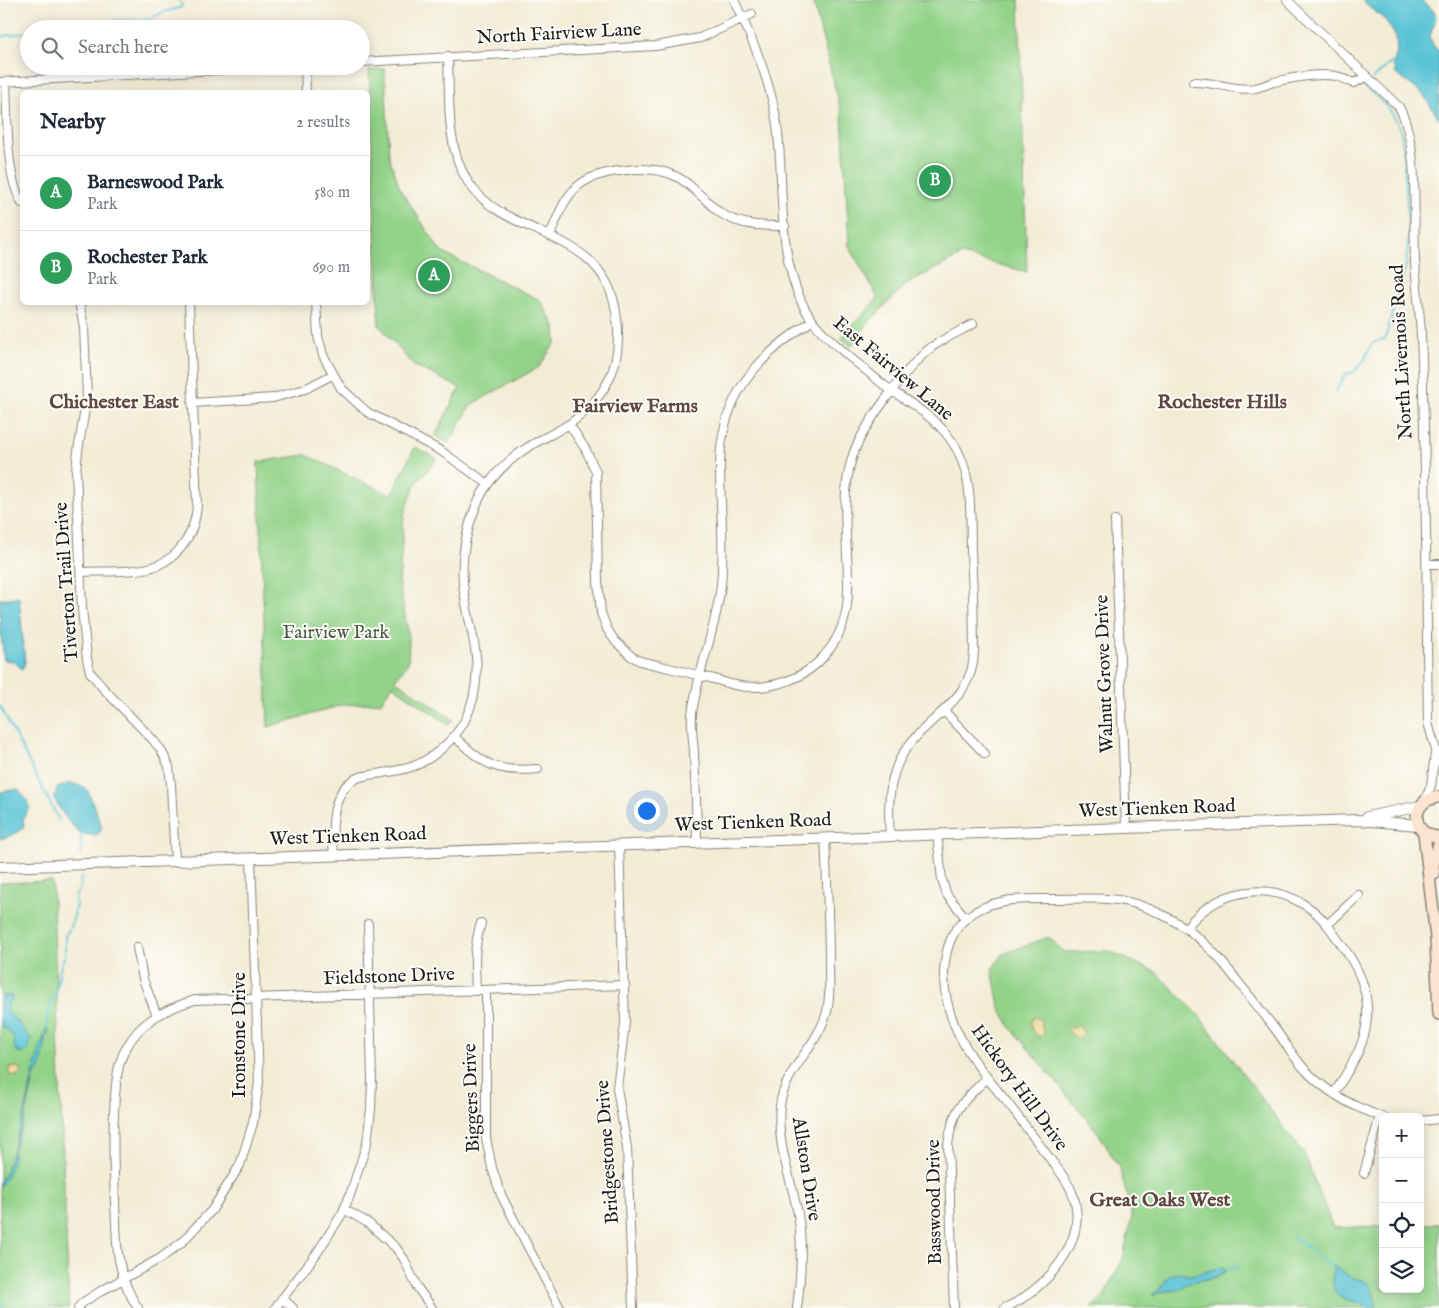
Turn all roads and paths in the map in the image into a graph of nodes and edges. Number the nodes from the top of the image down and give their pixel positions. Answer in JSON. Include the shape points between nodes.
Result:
{"nodes":[{"id":1,"x":734,"y":0,"type":"edge"},
{"id":2,"x":1287,"y":0,"type":"edge"},
{"id":3,"x":752,"y":14,"type":"dead end"},
{"id":4,"x":742,"y":18,"type":"junction"},
{"id":5,"x":448,"y":56,"type":"junction"},
{"id":6,"x":370,"y":61,"type":"edge"},
{"id":7,"x":127,"y":75,"type":"edge"},
{"id":8,"x":305,"y":75,"type":"edge"},
{"id":9,"x":1366,"y":77,"type":"junction"},
{"id":10,"x":3,"y":82,"type":"edge"},
{"id":11,"x":1193,"y":82,"type":"dead end"},
{"id":12,"x":306,"y":90,"type":"edge"},
{"id":13,"x":20,"y":200,"type":"edge"},
{"id":14,"x":784,"y":226,"type":"junction"},
{"id":15,"x":550,"y":236,"type":"junction"},
{"id":16,"x":80,"y":305,"type":"edge"},
{"id":17,"x":189,"y":305,"type":"edge"},
{"id":18,"x":316,"y":305,"type":"edge"},
{"id":19,"x":812,"y":321,"type":"junction"},
{"id":20,"x":973,"y":324,"type":"dead end"},
{"id":21,"x":332,"y":375,"type":"junction"},
{"id":22,"x":893,"y":391,"type":"junction"},
{"id":23,"x":192,"y":403,"type":"junction"},
{"id":24,"x":569,"y":424,"type":"junction"},
{"id":25,"x":488,"y":484,"type":"junction"},
{"id":26,"x":1115,"y":520,"type":"dead end"},
{"id":27,"x":1426,"y":564,"type":"junction"},
{"id":28,"x":1439,"y":564,"type":"edge"},
{"id":29,"x":81,"y":572,"type":"junction"},
{"id":30,"x":699,"y":675,"type":"junction"},
{"id":31,"x":944,"y":711,"type":"junction"},
{"id":32,"x":454,"y":736,"type":"junction"},
{"id":33,"x":1435,"y":751,"type":"junction"},
{"id":34,"x":985,"y":754,"type":"dead end"},
{"id":35,"x":1439,"y":761,"type":"edge"},
{"id":36,"x":538,"y":769,"type":"dead end"},
{"id":37,"x":1439,"y":798,"type":"edge"},
{"id":38,"x":1422,"y":804,"type":"junction"},
{"id":39,"x":1356,"y":820,"type":"junction"},
{"id":40,"x":1126,"y":827,"type":"junction"},
{"id":41,"x":1421,"y":829,"type":"junction"},
{"id":42,"x":938,"y":834,"type":"junction"},
{"id":43,"x":890,"y":836,"type":"junction"},
{"id":44,"x":1439,"y":837,"type":"edge"},
{"id":45,"x":826,"y":838,"type":"junction"},
{"id":46,"x":697,"y":843,"type":"junction"},
{"id":47,"x":1439,"y":844,"type":"edge"},
{"id":48,"x":619,"y":845,"type":"junction"},
{"id":49,"x":334,"y":855,"type":"junction"},
{"id":50,"x":251,"y":858,"type":"junction"},
{"id":51,"x":175,"y":861,"type":"junction"},
{"id":52,"x":0,"y":867,"type":"edge"},
{"id":53,"x":1359,"y":895,"type":"dead end"},
{"id":54,"x":1439,"y":903,"type":"edge"},
{"id":55,"x":1439,"y":913,"type":"edge"},
{"id":56,"x":966,"y":918,"type":"junction"},
{"id":57,"x":481,"y":923,"type":"dead end"},
{"id":58,"x":368,"y":924,"type":"dead end"},
{"id":59,"x":1327,"y":926,"type":"junction"},
{"id":60,"x":1186,"y":928,"type":"junction"},
{"id":61,"x":1436,"y":938,"type":"junction"},
{"id":62,"x":137,"y":947,"type":"dead end"},
{"id":63,"x":624,"y":985,"type":"junction"},
{"id":64,"x":486,"y":990,"type":"junction"},
{"id":65,"x":476,"y":991,"type":"junction"},
{"id":66,"x":369,"y":994,"type":"junction"},
{"id":67,"x":257,"y":998,"type":"junction"},
{"id":68,"x":1439,"y":1014,"type":"edge"},
{"id":69,"x":157,"y":1016,"type":"junction"},
{"id":70,"x":987,"y":1078,"type":"junction"},
{"id":71,"x":1334,"y":1094,"type":"junction"},
{"id":72,"x":1379,"y":1116,"type":"edge"},
{"id":73,"x":1439,"y":1120,"type":"edge"},
{"id":74,"x":1424,"y":1121,"type":"edge"},
{"id":75,"x":1379,"y":1124,"type":"edge"},
{"id":76,"x":1364,"y":1173,"type":"dead end"},
{"id":77,"x":344,"y":1209,"type":"junction"},
{"id":78,"x":124,"y":1278,"type":"junction"},
{"id":79,"x":282,"y":1298,"type":"junction"},
{"id":80,"x":78,"y":1308,"type":"edge"},
{"id":81,"x":138,"y":1308,"type":"edge"},
{"id":82,"x":274,"y":1308,"type":"edge"},
{"id":83,"x":292,"y":1308,"type":"edge"},
{"id":84,"x":432,"y":1308,"type":"edge"},
{"id":85,"x":560,"y":1308,"type":"edge"},
{"id":86,"x":633,"y":1308,"type":"edge"},
{"id":87,"x":798,"y":1308,"type":"edge"},
{"id":88,"x":954,"y":1308,"type":"edge"},
{"id":89,"x":1005,"y":1308,"type":"edge"}],
"edges":[{"from":1,"to":4,"type":"street","name":"East Fairview Lane"},
{"from":2,"to":9,"type":"street","name":"North Livernois Road"},
{"from":3,"to":4,"type":"street","name":"North Fairview Lane"},
{"from":4,"to":5,"type":"street","name":"North Fairview Lane","via":[[700,38],[656,46]]},
{"from":4,"to":14,"type":"street","name":"East Fairview Lane","via":[[773,99],[780,147]]},
{"from":5,"to":6,"type":"street","name":"North Fairview Lane"},
{"from":5,"to":15,"type":"street","via":[[452,135],[462,172],[483,200],[494,208]]},
{"from":7,"to":10,"type":"street"},
{"from":8,"to":12,"type":"street"},
{"from":9,"to":11,"type":"street","via":[[1354,83],[1340,77],[1313,76],[1255,88]]},
{"from":9,"to":27,"type":"street","name":"North Livernois Road","via":[[1399,107],[1410,140],[1421,335]]},
{"from":10,"to":13,"type":"street","via":[[10,166]]},
{"from":14,"to":15,"type":"street","via":[[746,224],[734,220],[721,214],[677,176],[661,170],[635,169],[607,172],[590,177],[579,185],[560,210]]},
{"from":14,"to":19,"type":"street","name":"East Fairview Lane","via":[[793,280]]},
{"from":15,"to":24,"type":"street","via":[[572,246],[602,274],[617,319],[616,356],[607,383],[590,406]]},
{"from":16,"to":29,"type":"street","name":"Tiverton Trail Drive","via":[[84,327],[87,397],[76,471]]},
{"from":17,"to":23,"type":"street"},
{"from":18,"to":21,"type":"street","via":[[318,336]]},
{"from":19,"to":22,"type":"street","name":"East Fairview Lane","via":[[826,337]]},
{"from":19,"to":30,"type":"street","via":[[774,347],[759,363],[747,377],[726,419],[720,467],[721,587]]},
{"from":20,"to":22,"type":"street","via":[[928,351]]},
{"from":21,"to":23,"type":"street","via":[[305,389],[273,398]]},
{"from":21,"to":25,"type":"street","via":[[367,412],[441,451]]},
{"from":22,"to":30,"type":"street","via":[[859,440],[852,459],[845,507],[848,593],[842,630],[835,644],[804,673],[766,686],[736,686]]},
{"from":22,"to":31,"type":"street","name":"East Fairview Lane","via":[[940,427],[952,441],[964,469],[969,507],[973,669],[960,694]]},
{"from":23,"to":29,"type":"street","via":[[197,506],[196,520],[185,542],[172,557],[157,566]]},
{"from":24,"to":25,"type":"street","via":[[518,454]]},
{"from":24,"to":30,"type":"street","via":[[596,472],[598,581],[601,613],[607,629],[615,642],[640,661]]},
{"from":25,"to":32,"type":"street","via":[[466,535],[464,558],[464,591],[478,665],[476,686],[467,718]]},
{"from":26,"to":40,"type":"street","name":"Walnut Grove Drive"},
{"from":27,"to":28,"type":"street"},
{"from":27,"to":33,"type":"street","name":"North Livernois Road","via":[[1428,722]]},
{"from":29,"to":51,"type":"street","name":"Tiverton Trail Drive","via":[[86,659],[90,672],[157,745],[168,766],[172,785]]},
{"from":30,"to":46,"type":"street","via":[[692,716]]},
{"from":31,"to":34,"type":"street"},
{"from":31,"to":43,"type":"street","name":"East Fairview Lane","via":[[901,756],[892,779]]},
{"from":32,"to":36,"type":"street","via":[[476,756],[494,766],[519,771]]},
{"from":32,"to":49,"type":"street","via":[[414,766],[353,780],[339,797],[333,816]]},
{"from":33,"to":35,"type":"street","name":"North Livernois Road"},
{"from":33,"to":38,"type":"street","name":"North Livernois Road","via":[[1431,786]]},
{"from":37,"to":38,"type":"main road"},
{"from":38,"to":39,"type":"street","name":"West Tienken Road"},
{"from":38,"to":41,"type":"main road","via":[[1417,814]]},
{"from":39,"to":40,"type":"street","name":"West Tienken Road"},
{"from":39,"to":41,"type":"street","name":"West Tienken Road"},
{"from":40,"to":42,"type":"street","name":"West Tienken Road"},
{"from":41,"to":44,"type":"main road","via":[[1431,837]]},
{"from":41,"to":61,"type":"main road"},
{"from":42,"to":43,"type":"street","name":"West Tienken Road"},
{"from":42,"to":56,"type":"street","via":[[942,880],[948,895]]},
{"from":43,"to":45,"type":"street","name":"West Tienken Road"},
{"from":45,"to":46,"type":"street","name":"West Tienken Road"},
{"from":45,"to":87,"type":"street","name":"Allston Drive","via":[[828,1004],[822,1025],[803,1054],[780,1104],[779,1122],[800,1236]]},
{"from":46,"to":48,"type":"street","name":"West Tienken Road"},
{"from":47,"to":54,"type":"main road","via":[[1433,864]]},
{"from":48,"to":49,"type":"street","name":"West Tienken Road"},
{"from":48,"to":63,"type":"street","name":"Bridgestone Drive"},
{"from":49,"to":50,"type":"street","name":"West Tienken Road"},
{"from":50,"to":51,"type":"street","name":"West Tienken Road"},
{"from":50,"to":67,"type":"street","name":"Ironstone Drive"},
{"from":51,"to":52,"type":"street","name":"West Tienken Road"},
{"from":53,"to":59,"type":"street"},
{"from":55,"to":61,"type":"main road"},
{"from":56,"to":60,"type":"street","name":"Hickory Hill Drive","via":[[974,911],[999,902],[1109,898],[1150,910]]},
{"from":56,"to":70,"type":"street","name":"Hickory Hill Drive","via":[[951,939],[945,955],[944,983],[955,1028],[966,1050]]},
{"from":57,"to":65,"type":"street","via":[[475,949]]},
{"from":58,"to":66,"type":"street"},
{"from":59,"to":60,"type":"street","via":[[1309,907],[1294,899],[1279,893],[1242,892],[1206,908]]},
{"from":59,"to":71,"type":"street","via":[[1355,963],[1366,994],[1367,1015],[1363,1043]]},
{"from":60,"to":71,"type":"street","name":"Hickory Hill Drive","via":[[1215,953],[1302,1066]]},
{"from":61,"to":68,"type":"main road"},
{"from":62,"to":69,"type":"street","via":[[143,979]]},
{"from":63,"to":64,"type":"street","name":"Fieldstone Drive"},
{"from":63,"to":86,"type":"street","name":"Bridgestone Drive","via":[[625,1023],[617,1088],[628,1148]]},
{"from":64,"to":65,"type":"street","name":"Fieldstone Drive"},
{"from":64,"to":85,"type":"street","name":"Biggers Drive","via":[[487,1151],[500,1194]]},
{"from":65,"to":66,"type":"street","name":"Fieldstone Drive"},
{"from":66,"to":67,"type":"street","name":"Fieldstone Drive"},
{"from":66,"to":77,"type":"street","via":[[371,1109],[367,1143]]},
{"from":67,"to":69,"type":"street","name":"Fieldstone Drive","via":[[195,1000]]},
{"from":67,"to":78,"type":"street","name":"Ironstone Drive","via":[[258,1102],[240,1165],[212,1210],[181,1243]]},
{"from":69,"to":78,"type":"street","name":"Fieldstone Drive","via":[[139,1030],[123,1054],[118,1070],[113,1134],[114,1176],[118,1252]]},
{"from":70,"to":88,"type":"street","name":"Basswood Drive","via":[[964,1100],[950,1128]]},
{"from":70,"to":89,"type":"street","name":"Hickory Hill Drive","via":[[1066,1180],[1073,1195],[1075,1214],[1075,1232],[1070,1249],[1060,1264],[1031,1294]]},
{"from":71,"to":72,"type":"street","name":"Hickory Hill Drive"},
{"from":73,"to":74,"type":"street"},
{"from":75,"to":76,"type":"street"},
{"from":77,"to":79,"type":"street","via":[[317,1253]]},
{"from":77,"to":84,"type":"street","via":[[368,1223],[396,1248],[417,1288]]},
{"from":78,"to":80,"type":"street","name":"Ironstone Drive"},
{"from":78,"to":81,"type":"street","name":"Fieldstone Drive"},
{"from":79,"to":82,"type":"street"},
{"from":79,"to":83,"type":"street"}]}
